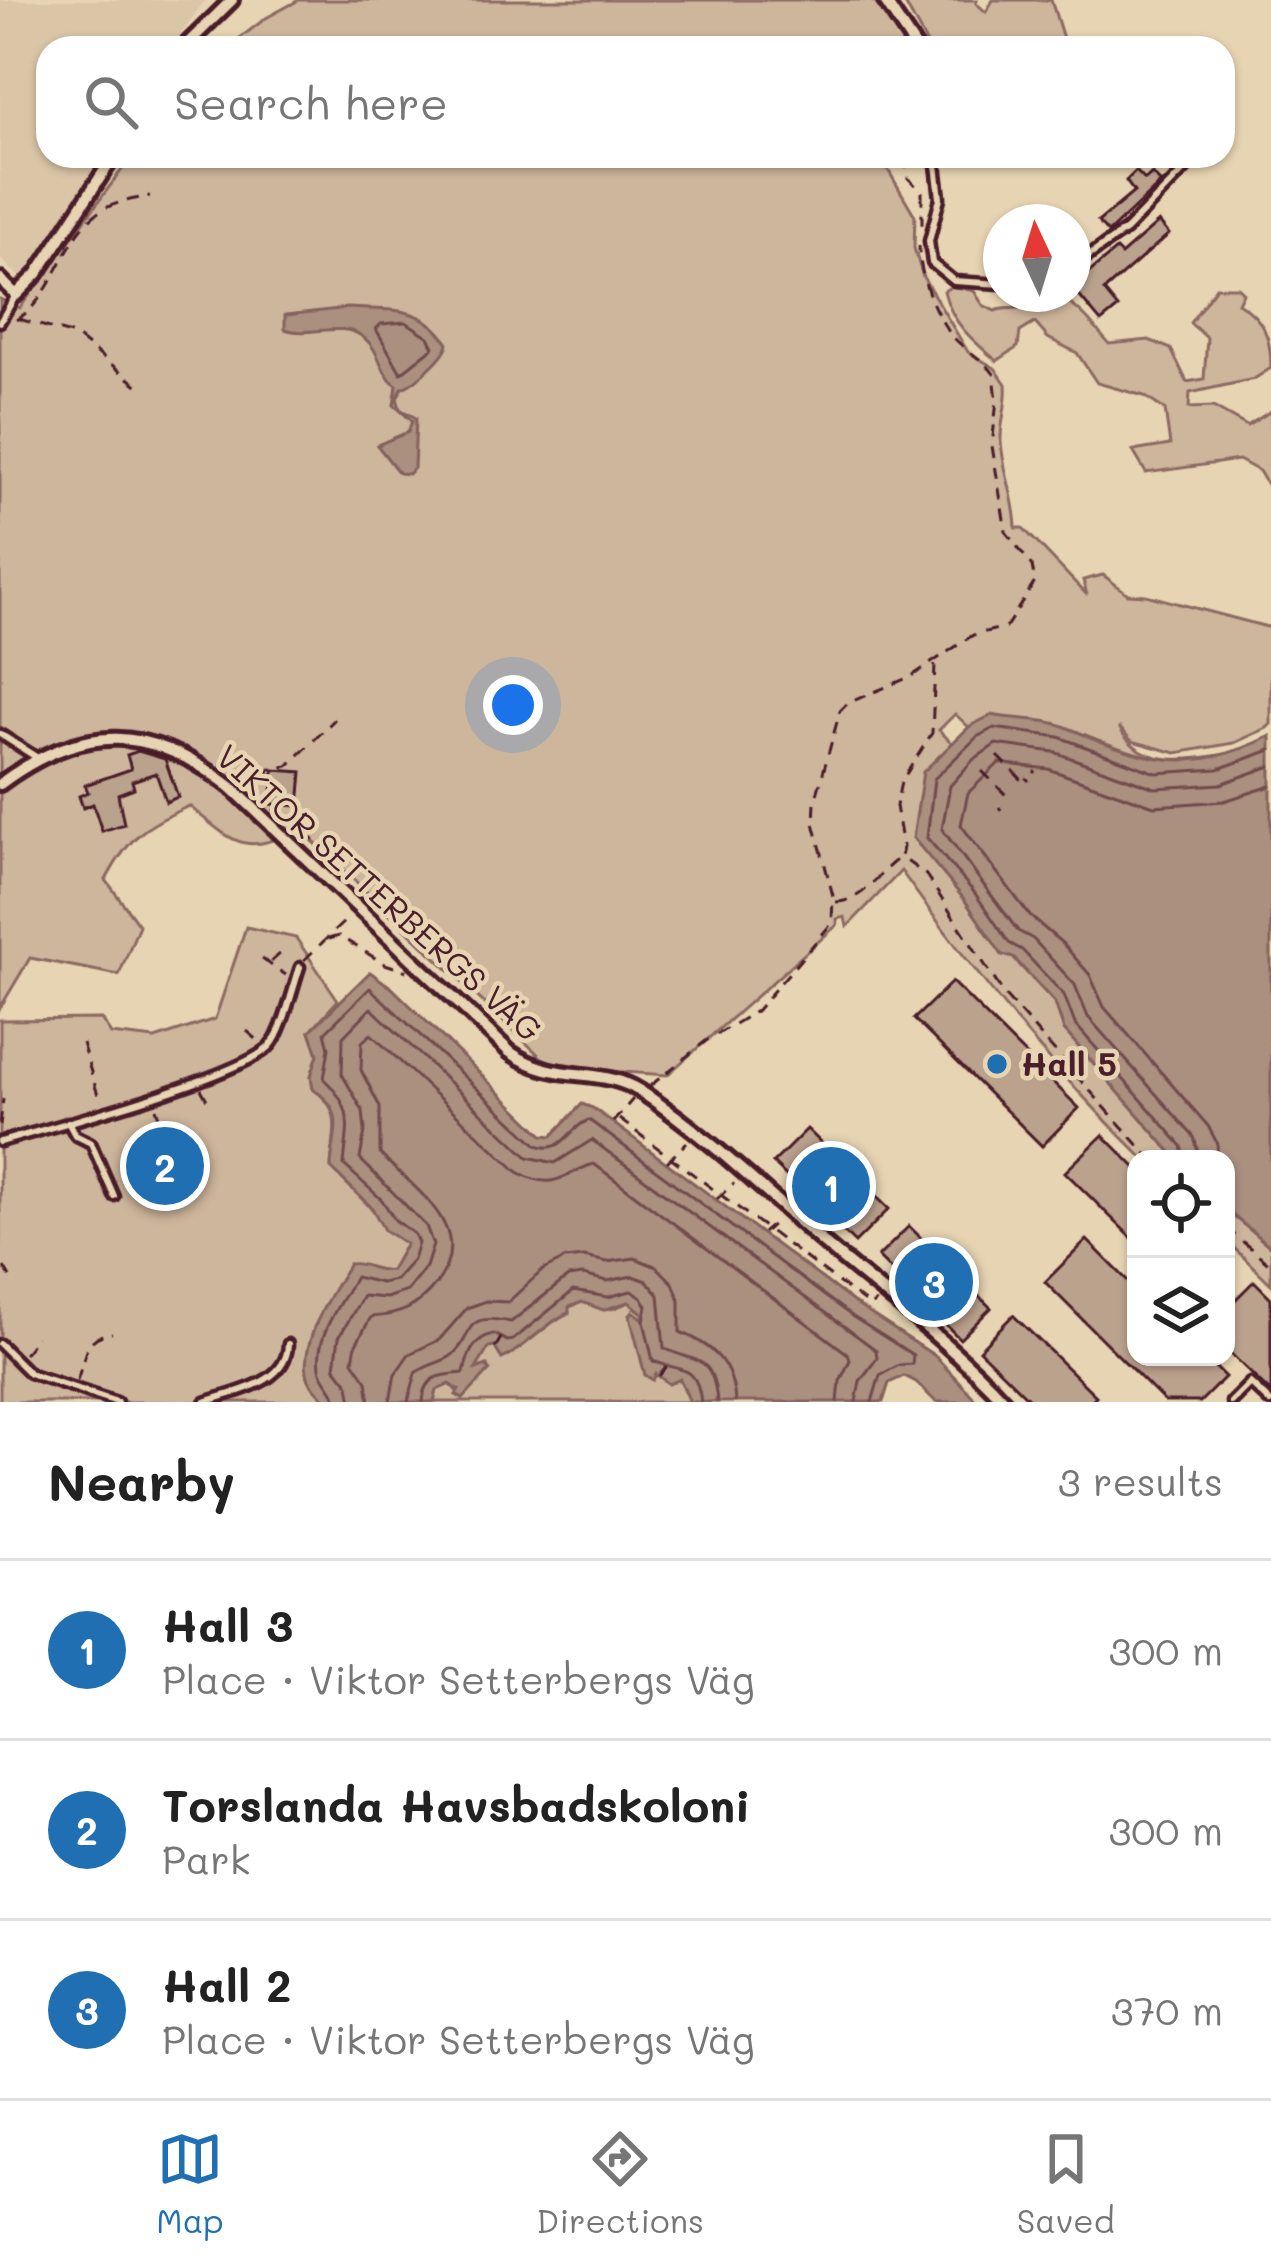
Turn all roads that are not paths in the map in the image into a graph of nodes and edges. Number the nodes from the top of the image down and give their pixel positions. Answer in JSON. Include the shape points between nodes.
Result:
{"nodes":[{"id":1,"x":232,"y":0,"type":"edge"},
{"id":2,"x":884,"y":0,"type":"edge"},
{"id":3,"x":194,"y":36,"type":"edge"},
{"id":4,"x":908,"y":36,"type":"edge"},
{"id":5,"x":106,"y":168,"type":"edge"},
{"id":6,"x":936,"y":168,"type":"edge"},
{"id":7,"x":1186,"y":168,"type":"edge"},
{"id":8,"x":1091,"y":254,"type":"edge"},
{"id":9,"x":0,"y":279,"type":"edge"},
{"id":10,"x":983,"y":283,"type":"edge"},
{"id":11,"x":16,"y":295,"type":"junction"},
{"id":12,"x":1,"y":321,"type":"edge"},
{"id":13,"x":0,"y":734,"type":"edge"},
{"id":14,"x":36,"y":757,"type":"junction"},
{"id":15,"x":0,"y":784,"type":"edge"},
{"id":16,"x":300,"y":967,"type":"road end"},
{"id":17,"x":68,"y":1122,"type":"junction"},
{"id":18,"x":0,"y":1142,"type":"edge"},
{"id":19,"x":114,"y":1196,"type":"dead end"},
{"id":20,"x":0,"y":1344,"type":"edge"},
{"id":21,"x":288,"y":1344,"type":"dead end"},
{"id":22,"x":117,"y":1402,"type":"edge"},
{"id":23,"x":206,"y":1402,"type":"edge"},
{"id":24,"x":1006,"y":1402,"type":"edge"},
{"id":25,"x":1231,"y":1402,"type":"edge"},
{"id":26,"x":1270,"y":1402,"type":"edge"}],
"edges":[{"from":1,"to":3,"type":"street"},
{"from":2,"to":4,"type":"street"},
{"from":5,"to":11,"type":"street"},
{"from":6,"to":10,"type":"lane","via":[[932,263],[954,281]]},
{"from":7,"to":8,"type":"lane"},
{"from":9,"to":11,"type":"street"},
{"from":11,"to":12,"type":"lane"},
{"from":13,"to":14,"type":"lane"},
{"from":14,"to":15,"type":"street","name":"VIKTOR SETTERBERGS VÄG"},
{"from":14,"to":24,"type":"street","name":"VIKTOR SETTERBERGS VÄG","via":[[108,739],[184,753],[529,1066],[641,1092]]},
{"from":16,"to":17,"type":"lane","via":[[268,1048],[198,1081]]},
{"from":17,"to":18,"type":"lane"},
{"from":17,"to":19,"type":"lane","via":[[91,1143]]},
{"from":20,"to":22,"type":"lane","via":[[29,1373]]},
{"from":21,"to":23,"type":"lane","via":[[286,1359],[265,1380]]},
{"from":25,"to":26,"type":"lane","via":[[1250,1383]]}]}
